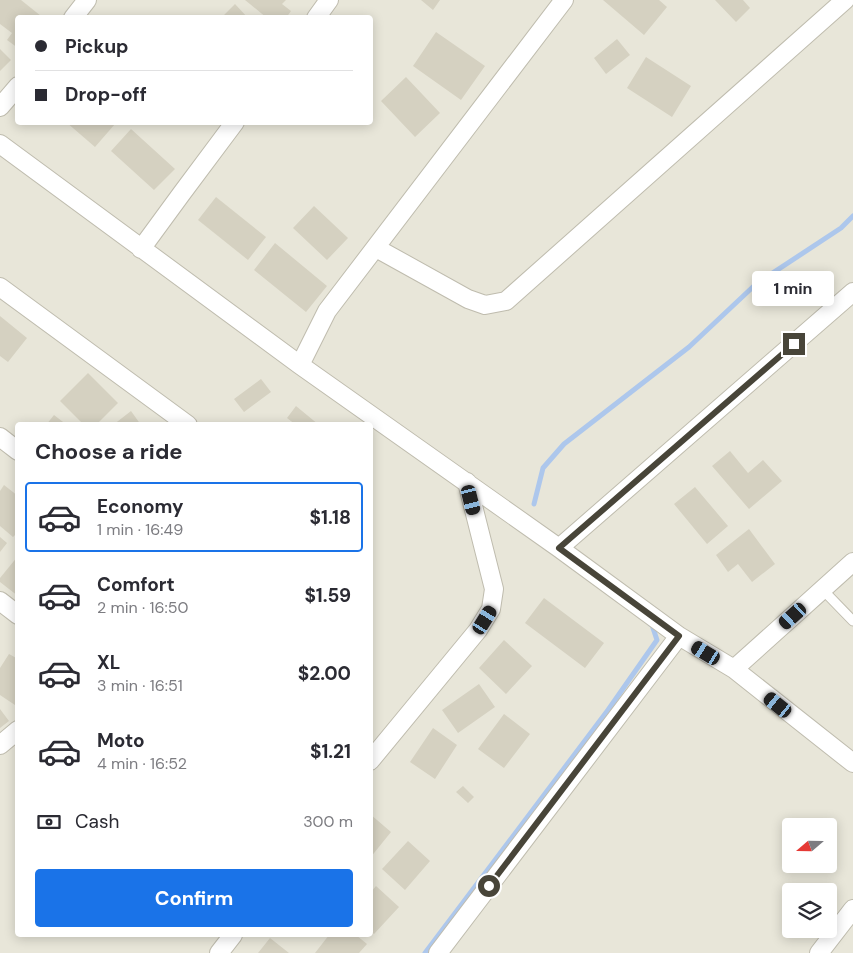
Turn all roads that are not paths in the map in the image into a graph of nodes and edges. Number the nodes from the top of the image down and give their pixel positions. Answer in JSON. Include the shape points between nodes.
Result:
{"nodes":[{"id":1,"x":87,"y":0,"type":"edge"},
{"id":2,"x":329,"y":0,"type":"edge"},
{"id":3,"x":564,"y":0,"type":"edge"},
{"id":4,"x":845,"y":0,"type":"edge"},
{"id":5,"x":75,"y":15,"type":"edge"},
{"id":6,"x":318,"y":15,"type":"edge"},
{"id":7,"x":15,"y":90,"type":"edge"},
{"id":8,"x":0,"y":107,"type":"edge"},
{"id":9,"x":234,"y":125,"type":"edge"},
{"id":10,"x":0,"y":144,"type":"edge"},
{"id":11,"x":376,"y":248,"type":"junction"},
{"id":12,"x":141,"y":249,"type":"junction"},
{"id":13,"x":0,"y":287,"type":"edge"},
{"id":14,"x":853,"y":292,"type":"edge"},
{"id":15,"x":300,"y":364,"type":"junction"},
{"id":16,"x":364,"y":419,"type":"edge"},
{"id":17,"x":184,"y":422,"type":"edge"},
{"id":18,"x":373,"y":425,"type":"edge"},
{"id":19,"x":0,"y":438,"type":"edge"},
{"id":20,"x":15,"y":449,"type":"edge"},
{"id":21,"x":467,"y":482,"type":"junction"},
{"id":22,"x":559,"y":548,"type":"junction"},
{"id":23,"x":853,"y":562,"type":"edge"},
{"id":24,"x":822,"y":589,"type":"junction"},
{"id":25,"x":0,"y":601,"type":"edge"},
{"id":26,"x":15,"y":613,"type":"edge"},
{"id":27,"x":853,"y":621,"type":"edge"},
{"id":28,"x":679,"y":636,"type":"junction"},
{"id":29,"x":734,"y":669,"type":"junction"},
{"id":30,"x":15,"y":732,"type":"edge"},
{"id":31,"x":0,"y":744,"type":"edge"},
{"id":32,"x":373,"y":757,"type":"edge"},
{"id":33,"x":853,"y":763,"type":"edge"},
{"id":34,"x":853,"y":909,"type":"edge"},
{"id":35,"x":231,"y":937,"type":"edge"},
{"id":36,"x":442,"y":952,"type":"edge"},
{"id":37,"x":219,"y":953,"type":"edge"},
{"id":38,"x":819,"y":953,"type":"edge"}],
"edges":[{"from":1,"to":5,"type":"street"},
{"from":2,"to":6,"type":"street"},
{"from":3,"to":11,"type":"street"},
{"from":4,"to":11,"type":"street","via":[[506,300],[485,305],[468,299]]},
{"from":7,"to":8,"type":"street"},
{"from":9,"to":12,"type":"street"},
{"from":10,"to":12,"type":"street"},
{"from":11,"to":15,"type":"street","via":[[326,311]]},
{"from":12,"to":15,"type":"street"},
{"from":13,"to":17,"type":"street"},
{"from":14,"to":22,"type":"street"},
{"from":15,"to":16,"type":"street"},
{"from":18,"to":21,"type":"street"},
{"from":19,"to":20,"type":"street"},
{"from":21,"to":22,"type":"street"},
{"from":21,"to":32,"type":"street","via":[[494,590],[492,609]]},
{"from":22,"to":28,"type":"street"},
{"from":23,"to":24,"type":"street"},
{"from":24,"to":27,"type":"lane"},
{"from":24,"to":29,"type":"street"},
{"from":25,"to":26,"type":"street"},
{"from":28,"to":29,"type":"street"},
{"from":28,"to":36,"type":"street"},
{"from":29,"to":33,"type":"street"},
{"from":30,"to":31,"type":"street"},
{"from":34,"to":38,"type":"street"},
{"from":35,"to":37,"type":"street"}]}
